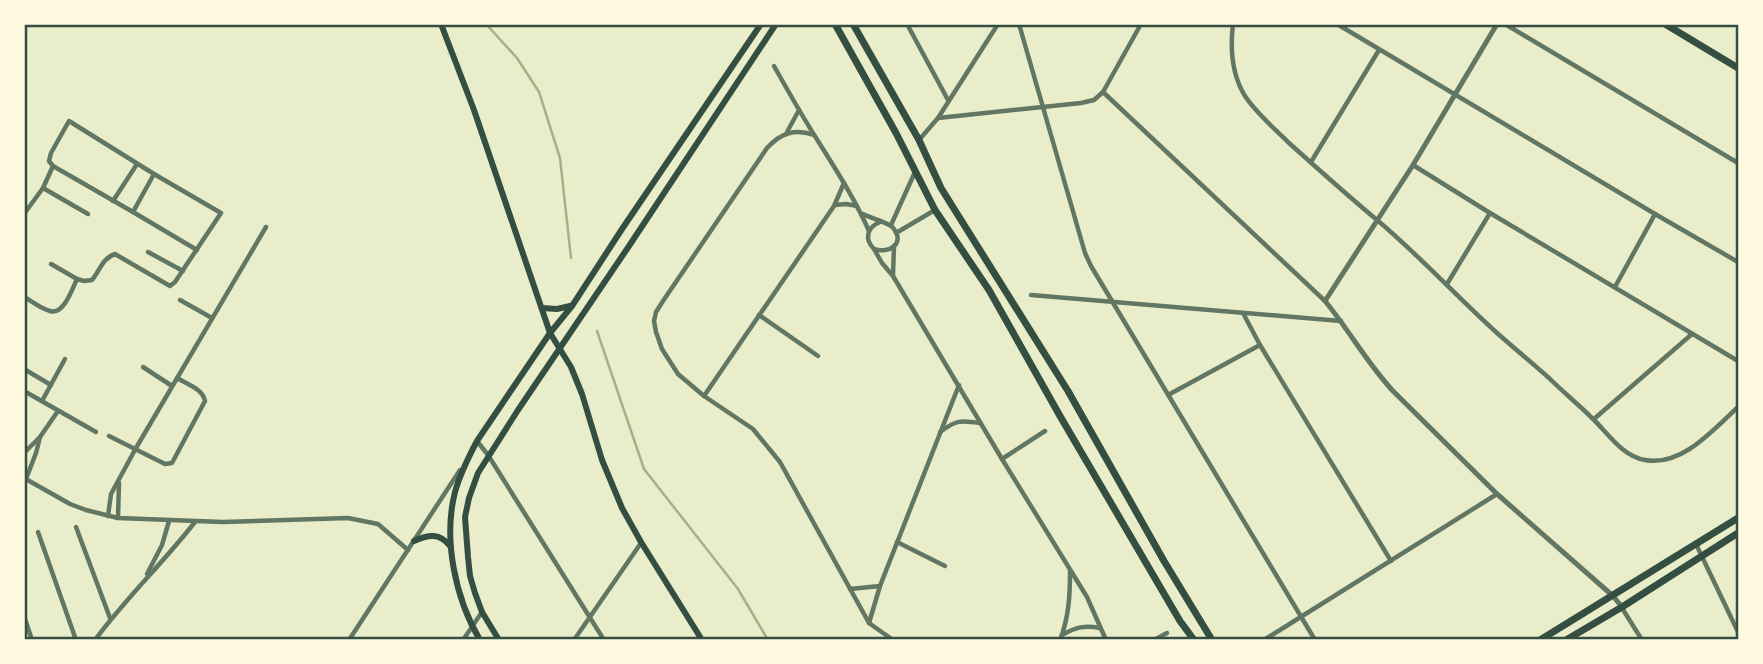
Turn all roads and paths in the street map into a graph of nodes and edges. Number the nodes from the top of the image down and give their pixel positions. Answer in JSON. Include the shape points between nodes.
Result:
{"nodes":[{"id":1,"x":441,"y":24,"type":"edge"},
{"id":2,"x":761,"y":24,"type":"edge"},
{"id":3,"x":776,"y":24,"type":"edge"},
{"id":4,"x":835,"y":24,"type":"edge"},
{"id":5,"x":853,"y":24,"type":"edge"},
{"id":6,"x":907,"y":24,"type":"edge"},
{"id":7,"x":998,"y":24,"type":"edge"},
{"id":8,"x":1019,"y":24,"type":"edge"},
{"id":9,"x":1141,"y":24,"type":"edge"},
{"id":10,"x":1233,"y":24,"type":"edge"},
{"id":11,"x":1337,"y":24,"type":"edge"},
{"id":12,"x":1497,"y":24,"type":"edge"},
{"id":13,"x":1505,"y":24,"type":"edge"},
{"id":14,"x":1665,"y":24,"type":"edge"},
{"id":15,"x":1379,"y":50,"type":"junction"},
{"id":16,"x":774,"y":66,"type":"dead end"},
{"id":17,"x":1738,"y":68,"type":"edge"},
{"id":18,"x":1103,"y":92,"type":"junction"},
{"id":19,"x":1455,"y":94,"type":"junction"},
{"id":20,"x":948,"y":100,"type":"junction"},
{"id":21,"x":1043,"y":107,"type":"junction"},
{"id":22,"x":799,"y":110,"type":"junction"},
{"id":23,"x":938,"y":118,"type":"junction"},
{"id":24,"x":911,"y":127,"type":"junction"},
{"id":25,"x":786,"y":133,"type":"junction"},
{"id":26,"x":897,"y":133,"type":"junction"},
{"id":27,"x":814,"y":135,"type":"junction"},
{"id":28,"x":919,"y":140,"type":"junction"},
{"id":29,"x":1311,"y":162,"type":"junction"},
{"id":30,"x":1738,"y":163,"type":"edge"},
{"id":31,"x":137,"y":164,"type":"junction"},
{"id":32,"x":1413,"y":165,"type":"junction"},
{"id":33,"x":53,"y":166,"type":"junction"},
{"id":34,"x":915,"y":172,"type":"junction"},
{"id":35,"x":154,"y":174,"type":"junction"},
{"id":36,"x":844,"y":183,"type":"junction"},
{"id":37,"x":43,"y":188,"type":"junction"},
{"id":38,"x":941,"y":188,"type":"junction"},
{"id":39,"x":113,"y":201,"type":"junction"},
{"id":40,"x":834,"y":206,"type":"junction"},
{"id":41,"x":857,"y":206,"type":"junction"},
{"id":42,"x":935,"y":210,"type":"junction"},
{"id":43,"x":133,"y":212,"type":"junction"},
{"id":44,"x":1490,"y":213,"type":"junction"},
{"id":45,"x":24,"y":214,"type":"edge"},
{"id":46,"x":88,"y":214,"type":"dead end"},
{"id":47,"x":862,"y":214,"type":"junction"},
{"id":48,"x":1655,"y":214,"type":"junction"},
{"id":49,"x":1377,"y":220,"type":"junction"},
{"id":50,"x":880,"y":222,"type":"junction"},
{"id":51,"x":891,"y":225,"type":"junction"},
{"id":52,"x":266,"y":227,"type":"dead end"},
{"id":53,"x":869,"y":231,"type":"junction"},
{"id":54,"x":897,"y":233,"type":"junction"},
{"id":55,"x":894,"y":246,"type":"junction"},
{"id":56,"x":874,"y":249,"type":"junction"},
{"id":57,"x":197,"y":250,"type":"junction"},
{"id":58,"x":148,"y":252,"type":"dead end"},
{"id":59,"x":1738,"y":262,"type":"edge"},
{"id":60,"x":51,"y":264,"type":"dead end"},
{"id":61,"x":183,"y":271,"type":"junction"},
{"id":62,"x":894,"y":276,"type":"junction"},
{"id":63,"x":77,"y":279,"type":"junction"},
{"id":64,"x":1447,"y":284,"type":"junction"},
{"id":65,"x":1615,"y":287,"type":"junction"},
{"id":66,"x":1031,"y":295,"type":"dead end"},
{"id":67,"x":24,"y":297,"type":"edge"},
{"id":68,"x":180,"y":300,"type":"dead end"},
{"id":69,"x":1111,"y":301,"type":"junction"},
{"id":70,"x":1325,"y":301,"type":"junction"},
{"id":71,"x":572,"y":306,"type":"junction"},
{"id":72,"x":542,"y":308,"type":"junction"},
{"id":73,"x":1243,"y":314,"type":"junction"},
{"id":74,"x":760,"y":315,"type":"junction"},
{"id":75,"x":212,"y":318,"type":"junction"},
{"id":76,"x":1342,"y":321,"type":"junction"},
{"id":77,"x":550,"y":333,"type":"junction"},
{"id":78,"x":1692,"y":334,"type":"junction"},
{"id":79,"x":1260,"y":345,"type":"junction"},
{"id":80,"x":560,"y":349,"type":"junction"},
{"id":81,"x":818,"y":356,"type":"dead end"},
{"id":82,"x":65,"y":359,"type":"dead end"},
{"id":83,"x":1738,"y":361,"type":"edge"},
{"id":84,"x":142,"y":368,"type":"dead end"},
{"id":85,"x":24,"y":369,"type":"edge"},
{"id":86,"x":177,"y":378,"type":"junction"},
{"id":87,"x":51,"y":385,"type":"junction"},
{"id":88,"x":959,"y":385,"type":"junction"},
{"id":89,"x":172,"y":386,"type":"junction"},
{"id":90,"x":24,"y":391,"type":"edge"},
{"id":91,"x":1168,"y":395,"type":"junction"},
{"id":92,"x":704,"y":396,"type":"junction"},
{"id":93,"x":42,"y":401,"type":"junction"},
{"id":94,"x":1738,"y":407,"type":"edge"},
{"id":95,"x":58,"y":411,"type":"junction"},
{"id":96,"x":1594,"y":419,"type":"junction"},
{"id":97,"x":981,"y":423,"type":"junction"},
{"id":98,"x":1045,"y":431,"type":"dead end"},
{"id":99,"x":96,"y":432,"type":"dead end"},
{"id":100,"x":939,"y":432,"type":"junction"},
{"id":101,"x":108,"y":436,"type":"dead end"},
{"id":102,"x":40,"y":437,"type":"junction"},
{"id":103,"x":477,"y":441,"type":"junction"},
{"id":104,"x":136,"y":448,"type":"junction"},
{"id":105,"x":24,"y":453,"type":"edge"},
{"id":106,"x":488,"y":455,"type":"junction"},
{"id":107,"x":1002,"y":459,"type":"junction"},
{"id":108,"x":466,"y":461,"type":"junction"},
{"id":109,"x":25,"y":478,"type":"edge"},
{"id":110,"x":119,"y":482,"type":"junction"},
{"id":111,"x":1497,"y":494,"type":"junction"},
{"id":112,"x":107,"y":516,"type":"junction"},
{"id":113,"x":118,"y":518,"type":"junction"},
{"id":114,"x":1738,"y":518,"type":"edge"},
{"id":115,"x":169,"y":521,"type":"junction"},
{"id":116,"x":195,"y":522,"type":"junction"},
{"id":117,"x":76,"y":527,"type":"dead end"},
{"id":118,"x":38,"y":532,"type":"dead end"},
{"id":119,"x":1738,"y":533,"type":"edge"},
{"id":120,"x":414,"y":541,"type":"junction"},
{"id":121,"x":641,"y":542,"type":"junction"},
{"id":122,"x":897,"y":542,"type":"junction"},
{"id":123,"x":1696,"y":544,"type":"junction"},
{"id":124,"x":450,"y":546,"type":"junction"},
{"id":125,"x":408,"y":550,"type":"junction"},
{"id":126,"x":1703,"y":556,"type":"junction"},
{"id":127,"x":1391,"y":561,"type":"junction"},
{"id":128,"x":945,"y":566,"type":"dead end"},
{"id":129,"x":1070,"y":570,"type":"junction"},
{"id":130,"x":145,"y":578,"type":"junction"},
{"id":131,"x":880,"y":586,"type":"junction"},
{"id":132,"x":850,"y":589,"type":"junction"},
{"id":133,"x":1613,"y":596,"type":"junction"},
{"id":134,"x":1622,"y":607,"type":"junction"},
{"id":135,"x":482,"y":612,"type":"junction"},
{"id":136,"x":590,"y":615,"type":"junction"},
{"id":137,"x":24,"y":616,"type":"edge"},
{"id":138,"x":1300,"y":617,"type":"junction"},
{"id":139,"x":110,"y":618,"type":"junction"},
{"id":140,"x":869,"y":623,"type":"junction"},
{"id":141,"x":472,"y":626,"type":"junction"},
{"id":142,"x":1101,"y":628,"type":"junction"},
{"id":143,"x":1738,"y":632,"type":"edge"},
{"id":144,"x":1167,"y":633,"type":"dead end"},
{"id":145,"x":1061,"y":637,"type":"edge"},
{"id":146,"x":33,"y":639,"type":"edge"},
{"id":147,"x":76,"y":639,"type":"edge"},
{"id":148,"x":94,"y":639,"type":"edge"},
{"id":149,"x":349,"y":639,"type":"edge"},
{"id":150,"x":463,"y":639,"type":"edge"},
{"id":151,"x":480,"y":639,"type":"edge"},
{"id":152,"x":499,"y":639,"type":"edge"},
{"id":153,"x":574,"y":639,"type":"edge"},
{"id":154,"x":604,"y":639,"type":"edge"},
{"id":155,"x":702,"y":639,"type":"edge"},
{"id":156,"x":893,"y":639,"type":"edge"},
{"id":157,"x":1106,"y":639,"type":"edge"},
{"id":158,"x":1154,"y":639,"type":"edge"},
{"id":159,"x":1194,"y":639,"type":"edge"},
{"id":160,"x":1212,"y":639,"type":"edge"},
{"id":161,"x":1264,"y":639,"type":"edge"},
{"id":162,"x":1315,"y":639,"type":"edge"},
{"id":163,"x":1540,"y":639,"type":"edge"},
{"id":164,"x":1566,"y":639,"type":"edge"},
{"id":165,"x":1642,"y":639,"type":"edge"}],
"edges":[{"from":1,"to":72,"type":"main road"},
{"from":2,"to":71,"type":"main road"},
{"from":3,"to":80,"type":"main road"},
{"from":4,"to":26,"type":"main road"},
{"from":5,"to":24,"type":"main road"},
{"from":6,"to":20,"type":"street"},
{"from":7,"to":20,"type":"street"},
{"from":8,"to":21,"type":"street"},
{"from":9,"to":18,"type":"street"},
{"from":10,"to":29,"type":"street","via":[[1232,57],[1238,83],[1263,117]]},
{"from":11,"to":15,"type":"street"},
{"from":12,"to":19,"type":"street"},
{"from":13,"to":30,"type":"street"},
{"from":14,"to":17,"type":"main road"},
{"from":15,"to":19,"type":"street"},
{"from":15,"to":29,"type":"street"},
{"from":16,"to":22,"type":"street"},
{"from":18,"to":21,"type":"street","via":[[1089,102]]},
{"from":18,"to":70,"type":"street"},
{"from":19,"to":32,"type":"street"},
{"from":19,"to":48,"type":"street"},
{"from":20,"to":23,"type":"street"},
{"from":21,"to":23,"type":"street"},
{"from":21,"to":69,"type":"street","via":[[1085,253]]},
{"from":22,"to":25,"type":"street"},
{"from":22,"to":27,"type":"street"},
{"from":23,"to":28,"type":"street"},
{"from":24,"to":26,"type":"main road","via":[[902,127]]},
{"from":24,"to":28,"type":"main road"},
{"from":25,"to":27,"type":"street"},
{"from":25,"to":92,"type":"street","via":[[759,159],[656,312],[662,349],[678,374]]},
{"from":26,"to":34,"type":"main road"},
{"from":27,"to":36,"type":"street"},
{"from":28,"to":38,"type":"main road"},
{"from":29,"to":49,"type":"street"},
{"from":31,"to":33,"type":"street","via":[[69,121],[51,153]]},
{"from":31,"to":35,"type":"street"},
{"from":31,"to":39,"type":"street"},
{"from":32,"to":44,"type":"street"},
{"from":32,"to":49,"type":"street"},
{"from":33,"to":37,"type":"street"},
{"from":33,"to":39,"type":"street"},
{"from":34,"to":42,"type":"main road"},
{"from":34,"to":51,"type":"street"},
{"from":35,"to":43,"type":"street"},
{"from":35,"to":57,"type":"street","via":[[221,213]]},
{"from":36,"to":40,"type":"street"},
{"from":36,"to":41,"type":"street"},
{"from":37,"to":45,"type":"street"},
{"from":37,"to":46,"type":"street"},
{"from":38,"to":42,"type":"main road","via":[[942,204]]},
{"from":38,"to":160,"type":"main road","via":[[1069,391]]},
{"from":39,"to":43,"type":"street"},
{"from":40,"to":41,"type":"street"},
{"from":40,"to":74,"type":"street"},
{"from":41,"to":47,"type":"street"},
{"from":42,"to":54,"type":"street"},
{"from":42,"to":159,"type":"main road","via":[[989,290]]},
{"from":43,"to":57,"type":"street"},
{"from":44,"to":64,"type":"street"},
{"from":44,"to":65,"type":"street"},
{"from":47,"to":50,"type":"street"},
{"from":47,"to":53,"type":"street"},
{"from":48,"to":59,"type":"street"},
{"from":48,"to":65,"type":"street"},
{"from":49,"to":64,"type":"street"},
{"from":49,"to":70,"type":"street"},
{"from":50,"to":51,"type":"street"},
{"from":50,"to":53,"type":"street"},
{"from":51,"to":54,"type":"street"},
{"from":52,"to":75,"type":"street"},
{"from":53,"to":56,"type":"street"},
{"from":54,"to":55,"type":"street"},
{"from":55,"to":56,"type":"street","via":[[885,251]]},
{"from":55,"to":62,"type":"street"},
{"from":56,"to":62,"type":"street"},
{"from":57,"to":61,"type":"street"},
{"from":58,"to":61,"type":"street"},
{"from":60,"to":63,"type":"street"},
{"from":61,"to":63,"type":"street","via":[[170,286],[115,254],[104,261],[92,280]]},
{"from":62,"to":88,"type":"street"},
{"from":63,"to":67,"type":"street","via":[[58,311],[51,312]]},
{"from":64,"to":96,"type":"street"},
{"from":65,"to":78,"type":"street"},
{"from":66,"to":69,"type":"street"},
{"from":68,"to":75,"type":"street"},
{"from":69,"to":73,"type":"street"},
{"from":69,"to":91,"type":"street"},
{"from":70,"to":76,"type":"street"},
{"from":71,"to":72,"type":"main road"},
{"from":71,"to":77,"type":"main road"},
{"from":72,"to":77,"type":"main road"},
{"from":73,"to":76,"type":"street"},
{"from":73,"to":79,"type":"street"},
{"from":74,"to":81,"type":"street"},
{"from":74,"to":92,"type":"street"},
{"from":75,"to":86,"type":"street"},
{"from":76,"to":111,"type":"street","via":[[1378,375]]},
{"from":77,"to":80,"type":"main road"},
{"from":77,"to":103,"type":"main road"},
{"from":78,"to":83,"type":"street"},
{"from":78,"to":96,"type":"street"},
{"from":79,"to":91,"type":"street"},
{"from":79,"to":127,"type":"street"},
{"from":80,"to":106,"type":"main road"},
{"from":80,"to":121,"type":"main road","via":[[582,394],[622,508]]},
{"from":82,"to":87,"type":"street"},
{"from":84,"to":89,"type":"street"},
{"from":85,"to":87,"type":"street"},
{"from":86,"to":89,"type":"street"},
{"from":86,"to":104,"type":"street","via":[[204,395],[205,401],[175,460],[165,464]]},
{"from":87,"to":93,"type":"street"},
{"from":88,"to":97,"type":"street"},
{"from":88,"to":100,"type":"street"},
{"from":89,"to":104,"type":"street"},
{"from":90,"to":93,"type":"street"},
{"from":91,"to":138,"type":"street"},
{"from":92,"to":132,"type":"street","via":[[753,429],[780,462]]},
{"from":93,"to":95,"type":"street"},
{"from":94,"to":96,"type":"street","via":[[1689,450],[1661,461],[1628,453]]},
{"from":95,"to":99,"type":"street"},
{"from":95,"to":102,"type":"street"},
{"from":97,"to":100,"type":"street","via":[[953,422]]},
{"from":97,"to":107,"type":"street"},
{"from":98,"to":107,"type":"street"},
{"from":100,"to":122,"type":"street"},
{"from":101,"to":104,"type":"street"},
{"from":102,"to":105,"type":"street"},
{"from":102,"to":109,"type":"street"},
{"from":103,"to":106,"type":"street"},
{"from":103,"to":108,"type":"main road"},
{"from":104,"to":110,"type":"street"},
{"from":106,"to":135,"type":"main road","via":[[473,484],[466,517],[470,576]]},
{"from":106,"to":136,"type":"street"},
{"from":107,"to":129,"type":"street"},
{"from":108,"to":120,"type":"street"},
{"from":108,"to":124,"type":"main road","via":[[454,494]]},
{"from":109,"to":112,"type":"street","via":[[70,504]]},
{"from":110,"to":112,"type":"street"},
{"from":110,"to":113,"type":"street"},
{"from":111,"to":127,"type":"street"},
{"from":111,"to":133,"type":"street"},
{"from":112,"to":113,"type":"street"},
{"from":113,"to":115,"type":"street"},
{"from":114,"to":123,"type":"main road"},
{"from":115,"to":116,"type":"street"},
{"from":115,"to":130,"type":"street"},
{"from":116,"to":125,"type":"street","via":[[348,518],[378,524]]},
{"from":116,"to":130,"type":"street"},
{"from":117,"to":139,"type":"street"},
{"from":118,"to":147,"type":"street"},
{"from":119,"to":126,"type":"main road"},
{"from":120,"to":124,"type":"main road","via":[[434,535]]},
{"from":120,"to":125,"type":"street"},
{"from":121,"to":136,"type":"street"},
{"from":121,"to":155,"type":"main road"},
{"from":122,"to":128,"type":"street"},
{"from":122,"to":131,"type":"street"},
{"from":123,"to":126,"type":"street"},
{"from":123,"to":133,"type":"main road"},
{"from":124,"to":141,"type":"main road"},
{"from":125,"to":149,"type":"street"},
{"from":126,"to":134,"type":"main road"},
{"from":126,"to":143,"type":"street"},
{"from":127,"to":138,"type":"street"},
{"from":129,"to":142,"type":"street"},
{"from":129,"to":145,"type":"street","via":[[1068,612]]},
{"from":130,"to":139,"type":"street"},
{"from":131,"to":132,"type":"street"},
{"from":131,"to":140,"type":"street"},
{"from":132,"to":140,"type":"street"},
{"from":133,"to":134,"type":"street"},
{"from":133,"to":163,"type":"main road"},
{"from":134,"to":164,"type":"main road"},
{"from":134,"to":165,"type":"street"},
{"from":135,"to":141,"type":"street"},
{"from":135,"to":152,"type":"main road"},
{"from":136,"to":153,"type":"street"},
{"from":136,"to":154,"type":"street"},
{"from":137,"to":146,"type":"street"},
{"from":138,"to":161,"type":"street"},
{"from":138,"to":162,"type":"street"},
{"from":139,"to":148,"type":"street"},
{"from":140,"to":156,"type":"street"},
{"from":141,"to":150,"type":"street"},
{"from":141,"to":151,"type":"main road"},
{"from":142,"to":145,"type":"street","via":[[1081,626]]},
{"from":142,"to":157,"type":"street"},
{"from":144,"to":158,"type":"street"}]}
